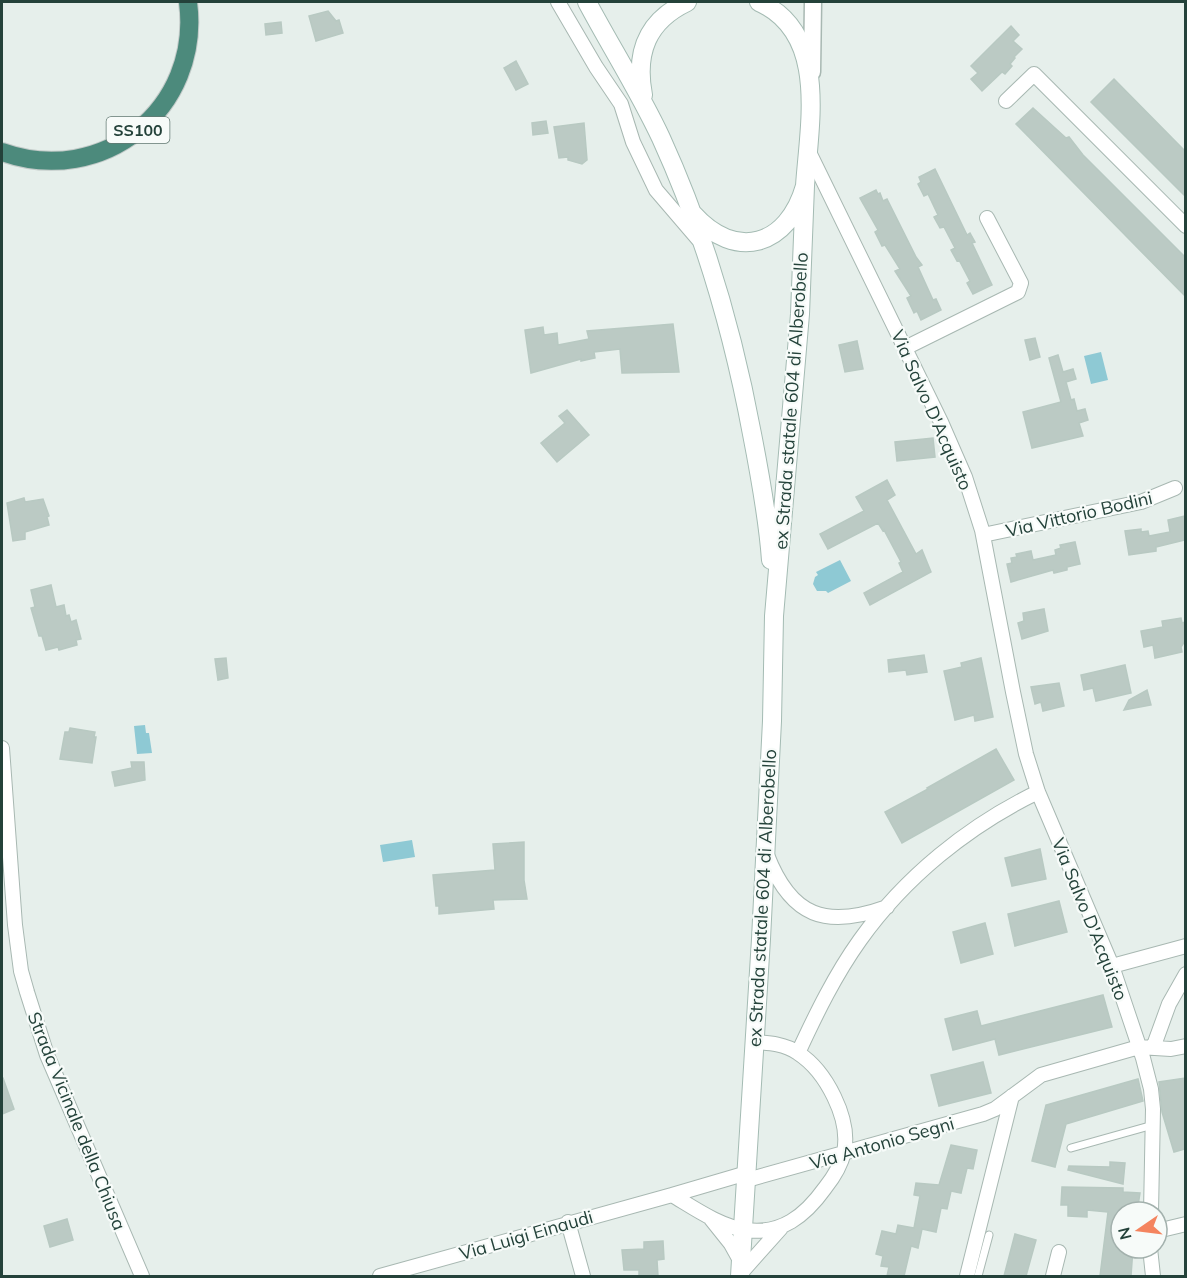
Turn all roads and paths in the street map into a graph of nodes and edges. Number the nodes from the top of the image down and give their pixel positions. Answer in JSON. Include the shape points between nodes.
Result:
{"nodes":[{"id":1,"x":188,"y":2,"type":"edge"},
{"id":2,"x":558,"y":2,"type":"edge"},
{"id":3,"x":587,"y":2,"type":"edge"},
{"id":4,"x":687,"y":2,"type":"edge"},
{"id":5,"x":759,"y":2,"type":"edge"},
{"id":6,"x":813,"y":2,"type":"edge"},
{"id":7,"x":811,"y":97,"type":"junction"},
{"id":8,"x":1006,"y":101,"type":"dead end"},
{"id":9,"x":644,"y":103,"type":"junction"},
{"id":10,"x":807,"y":148,"type":"junction"},
{"id":11,"x":2,"y":152,"type":"edge"},
{"id":12,"x":805,"y":186,"type":"junction"},
{"id":13,"x":691,"y":212,"type":"junction"},
{"id":14,"x":987,"y":218,"type":"dead end"},
{"id":15,"x":1185,"y":226,"type":"edge"},
{"id":16,"x":702,"y":242,"type":"junction"},
{"id":17,"x":905,"y":348,"type":"junction"},
{"id":18,"x":1175,"y":488,"type":"dead end"},
{"id":19,"x":983,"y":535,"type":"junction"},
{"id":20,"x":774,"y":616,"type":"junction"},
{"id":21,"x":2,"y":748,"type":"edge"},
{"id":22,"x":1038,"y":792,"type":"junction"},
{"id":23,"x":766,"y":850,"type":"junction"},
{"id":24,"x":888,"y":907,"type":"junction"},
{"id":25,"x":1185,"y":946,"type":"edge"},
{"id":26,"x":1112,"y":966,"type":"junction"},
{"id":27,"x":1185,"y":974,"type":"edge"},
{"id":28,"x":755,"y":1042,"type":"junction"},
{"id":29,"x":1185,"y":1046,"type":"edge"},
{"id":30,"x":1146,"y":1048,"type":"junction"},
{"id":31,"x":798,"y":1053,"type":"junction"},
{"id":32,"x":1012,"y":1096,"type":"junction"},
{"id":33,"x":1154,"y":1125,"type":"junction"},
{"id":34,"x":1071,"y":1148,"type":"dead end"},
{"id":35,"x":844,"y":1154,"type":"junction"},
{"id":36,"x":747,"y":1176,"type":"junction"},
{"id":37,"x":672,"y":1195,"type":"junction"},
{"id":38,"x":1151,"y":1200,"type":"edge"},
{"id":39,"x":710,"y":1217,"type":"junction"},
{"id":40,"x":568,"y":1222,"type":"junction"},
{"id":41,"x":1185,"y":1224,"type":"edge"},
{"id":42,"x":783,"y":1226,"type":"junction"},
{"id":43,"x":1169,"y":1229,"type":"edge"},
{"id":44,"x":744,"y":1230,"type":"junction"},
{"id":45,"x":989,"y":1235,"type":"dead end"},
{"id":46,"x":1059,"y":1252,"type":"dead end"},
{"id":47,"x":740,"y":1271,"type":"edge"},
{"id":48,"x":142,"y":1276,"type":"edge"},
{"id":49,"x":380,"y":1276,"type":"edge"},
{"id":50,"x":583,"y":1276,"type":"edge"},
{"id":51,"x":967,"y":1276,"type":"edge"},
{"id":52,"x":978,"y":1276,"type":"edge"},
{"id":53,"x":1053,"y":1276,"type":"edge"}],
"edges":[{"from":1,"to":11,"type":"highway","number":"SS100","via":[[189,39],[182,69],[168,98],[146,124],[117,145],[80,159],[28,160]]},
{"from":2,"to":16,"type":"street","via":[[621,104],[633,142],[656,190]]},
{"from":3,"to":9,"type":"main road","name":"ex Strada statale 604 di Alberobello"},
{"from":4,"to":9,"type":"main road","via":[[671,9],[648,37],[639,74]]},
{"from":5,"to":7,"type":"main road","via":[[779,15],[800,41],[806,55]]},
{"from":6,"to":7,"type":"street"},
{"from":7,"to":10,"type":"main road"},
{"from":8,"to":15,"type":"street","via":[[1034,74]]},
{"from":9,"to":13,"type":"main road","name":"ex Strada statale 604 di Alberobello"},
{"from":10,"to":12,"type":"main road","name":"ex Strada statale 604 di Alberobello"},
{"from":10,"to":17,"type":"street","name":"Via Salvo D'Acquisto"},
{"from":12,"to":13,"type":"main road","via":[[784,226],[755,242],[731,242],[713,233]]},
{"from":12,"to":20,"type":"main road","name":"ex Strada statale 604 di Alberobello","via":[[800,314]]},
{"from":13,"to":16,"type":"main road","name":"ex Strada statale 604 di Alberobello"},
{"from":14,"to":17,"type":"street","via":[[1021,283],[1018,292]]},
{"from":16,"to":20,"type":"main road","name":"ex Strada statale 604 di Alberobello","via":[[729,327],[758,463],[770,544]]},
{"from":17,"to":19,"type":"street","name":"Via Salvo D'Acquisto","via":[[964,477]]},
{"from":18,"to":19,"type":"street","name":"Via Vittorio Bodini","via":[[1141,502]]},
{"from":19,"to":22,"type":"street","name":"Via Salvo D'Acquisto","via":[[1013,692]]},
{"from":20,"to":23,"type":"main road","name":"ex Strada statale 604 di Alberobello"},
{"from":21,"to":48,"type":"street","name":"Strada Vicinale della Chiusa","via":[[21,971],[52,1065]]},
{"from":22,"to":24,"type":"street","via":[[1002,810],[932,861]]},
{"from":22,"to":26,"type":"street","name":"Via Salvo D'Acquisto"},
{"from":23,"to":24,"type":"street","via":[[785,892],[812,913],[848,917]]},
{"from":23,"to":28,"type":"main road","name":"ex Strada statale 604 di Alberobello"},
{"from":24,"to":31,"type":"street","via":[[842,968]]},
{"from":25,"to":26,"type":"street"},
{"from":26,"to":30,"type":"street","name":"Via Salvo D'Acquisto"},
{"from":27,"to":30,"type":"street"},
{"from":28,"to":31,"type":"street","via":[[780,1045]]},
{"from":28,"to":36,"type":"main road","name":"ex Strada statale 604 di Alberobello"},
{"from":29,"to":30,"type":"street","name":"Via Antonio Segni"},
{"from":30,"to":32,"type":"street","name":"Via Antonio Segni","via":[[1041,1075]]},
{"from":30,"to":33,"type":"street","name":"Via Salvo D'Acquisto"},
{"from":31,"to":35,"type":"street","via":[[831,1089],[842,1121]]},
{"from":32,"to":35,"type":"street","name":"Via Antonio Segni","via":[[983,1114]]},
{"from":32,"to":51,"type":"street"},
{"from":33,"to":34,"type":"lane"},
{"from":33,"to":38,"type":"street","name":"Via Salvo D'Acquisto"},
{"from":35,"to":36,"type":"street","name":"Via Antonio Segni"},
{"from":35,"to":42,"type":"street","via":[[837,1171],[813,1204]]},
{"from":36,"to":37,"type":"street","name":"Via Luigi Einaudi"},
{"from":36,"to":44,"type":"main road","name":"ex Strada statale 604 di Alberobello"},
{"from":37,"to":39,"type":"street"},
{"from":37,"to":40,"type":"street","name":"Via Luigi Einaudi"},
{"from":39,"to":44,"type":"street"},
{"from":39,"to":47,"type":"street","via":[[731,1244]]},
{"from":40,"to":49,"type":"street","name":"Via Luigi Einaudi"},
{"from":40,"to":50,"type":"street"},
{"from":41,"to":43,"type":"street"},
{"from":42,"to":44,"type":"street","via":[[774,1230]]},
{"from":42,"to":47,"type":"street"},
{"from":44,"to":47,"type":"main road","name":"ex Strada statale 604 di Alberobello"},
{"from":45,"to":52,"type":"lane"},
{"from":46,"to":53,"type":"street"}]}
